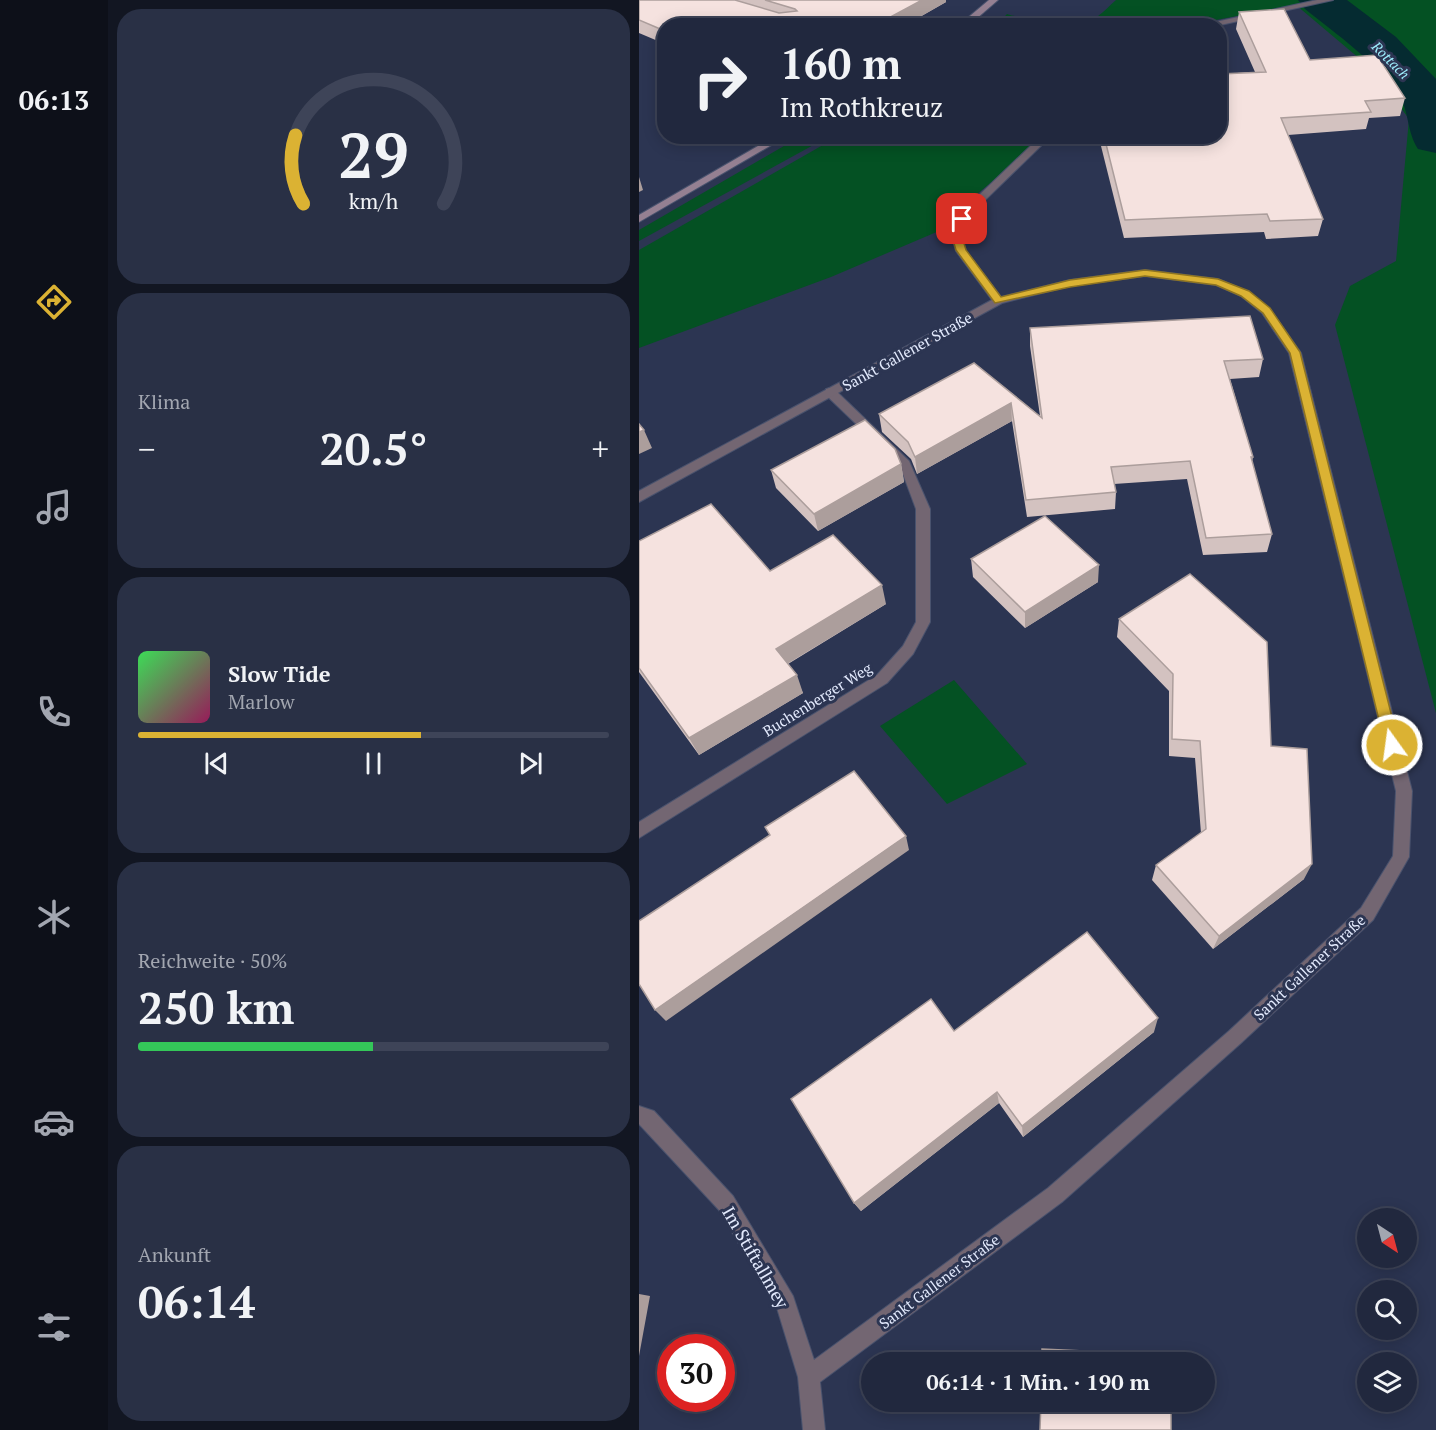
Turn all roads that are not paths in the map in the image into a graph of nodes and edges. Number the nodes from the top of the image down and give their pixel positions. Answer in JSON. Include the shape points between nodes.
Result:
{"nodes":[{"id":1,"x":994,"y":0,"type":"edge"},
{"id":2,"x":1329,"y":0,"type":"edge"},
{"id":3,"x":972,"y":18,"type":"edge"},
{"id":4,"x":1227,"y":20,"type":"edge"},
{"id":5,"x":769,"y":144,"type":"edge"},
{"id":6,"x":1040,"y":144,"type":"edge"},
{"id":7,"x":639,"y":219,"type":"edge"},
{"id":8,"x":998,"y":300,"type":"junction"},
{"id":9,"x":830,"y":392,"type":"junction"},
{"id":10,"x":639,"y":497,"type":"edge"},
{"id":11,"x":639,"y":831,"type":"edge"},
{"id":12,"x":639,"y":1115,"type":"edge"},
{"id":13,"x":809,"y":1377,"type":"junction"},
{"id":14,"x":814,"y":1430,"type":"edge"}],
"edges":[{"from":1,"to":3,"type":"main road"},
{"from":2,"to":4,"type":"street"},
{"from":5,"to":7,"type":"main road"},
{"from":6,"to":8,"type":"street","via":[[969,208],[955,230],[961,250]]},
{"from":8,"to":9,"type":"street","name":"Sankt Gallener Straße"},
{"from":8,"to":13,"type":"street","name":"Sankt Gallener Straße","via":[[1145,273],[1218,282],[1245,294],[1266,311],[1295,352],[1404,791],[1401,857],[1367,914],[1235,1037],[1055,1195]]},
{"from":9,"to":10,"type":"street","name":"Sankt Gallener Straße"},
{"from":9,"to":11,"type":"street","name":"Buchenberger Weg","via":[[905,464],[920,500],[923,622],[908,650],[882,679]]},
{"from":12,"to":13,"type":"street","name":"Im Stiftallmey","via":[[726,1203],[786,1304]]},
{"from":13,"to":14,"type":"street","name":"Im Stiftallmey"}]}
